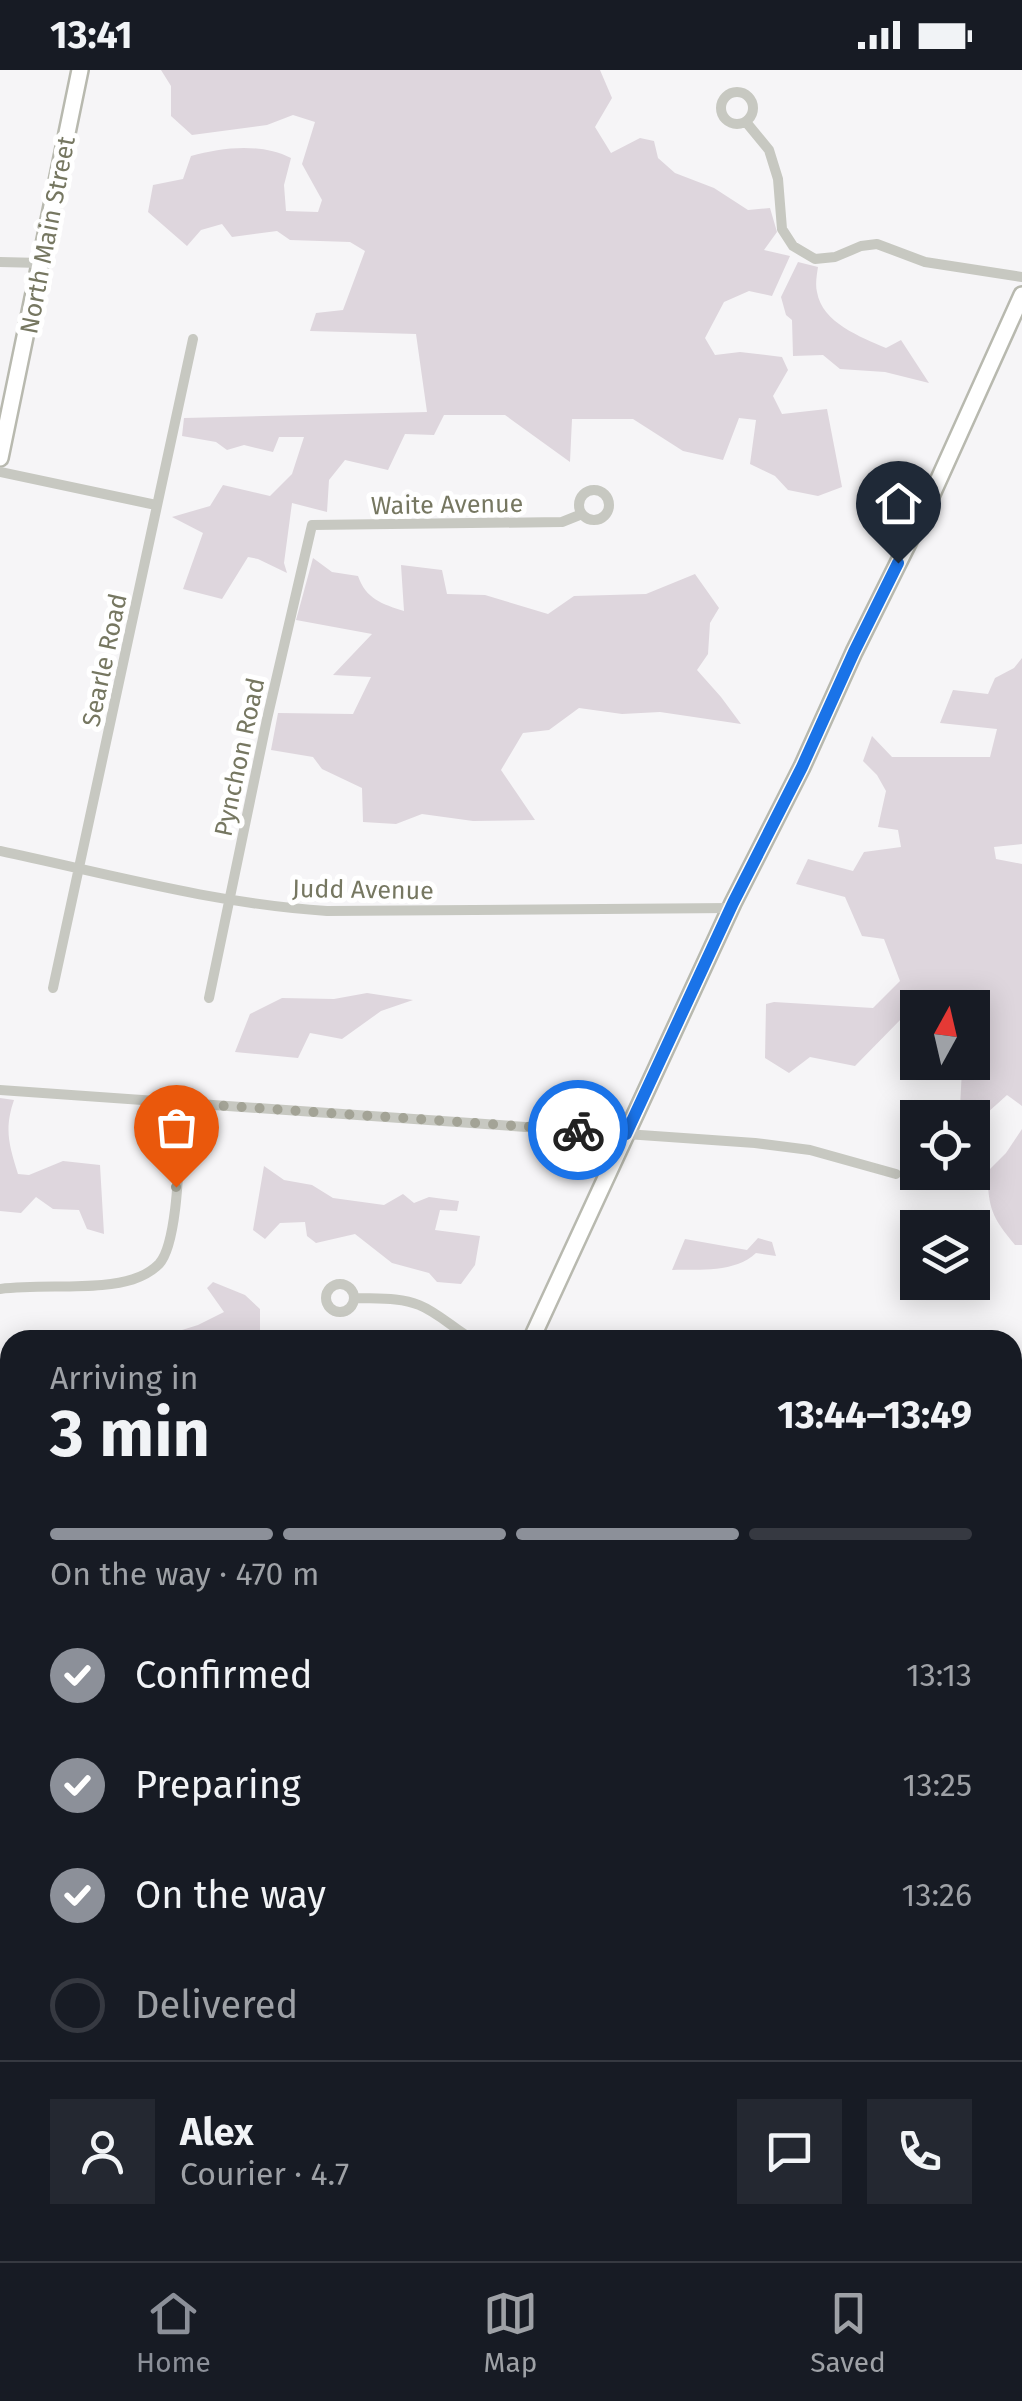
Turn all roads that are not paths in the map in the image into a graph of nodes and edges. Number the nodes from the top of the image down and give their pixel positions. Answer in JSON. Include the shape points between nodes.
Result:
{"nodes":[{"id":1,"x":80,"y":70,"type":"edge"},
{"id":2,"x":746,"y":122,"type":"dead end"},
{"id":3,"x":0,"y":262,"type":"edge"},
{"id":4,"x":41,"y":263,"type":"junction"},
{"id":5,"x":1022,"y":277,"type":"edge"},
{"id":6,"x":1022,"y":295,"type":"edge"},
{"id":7,"x":193,"y":340,"type":"dead end"},
{"id":8,"x":0,"y":458,"type":"edge"},
{"id":9,"x":0,"y":472,"type":"edge"},
{"id":10,"x":156,"y":505,"type":"junction"},
{"id":11,"x":582,"y":514,"type":"dead end"},
{"id":12,"x":312,"y":525,"type":"joint"},
{"id":13,"x":0,"y":850,"type":"edge"},
{"id":14,"x":80,"y":868,"type":"junction"},
{"id":15,"x":230,"y":899,"type":"junction"},
{"id":16,"x":731,"y":908,"type":"junction"},
{"id":17,"x":53,"y":988,"type":"dead end"},
{"id":18,"x":209,"y":998,"type":"dead end"},
{"id":19,"x":0,"y":1090,"type":"edge"},
{"id":20,"x":182,"y":1103,"type":"junction"},
{"id":21,"x":626,"y":1134,"type":"junction"},
{"id":22,"x":896,"y":1174,"type":"dead end"},
{"id":23,"x":0,"y":1289,"type":"edge"},
{"id":24,"x":355,"y":1298,"type":"dead end"},
{"id":25,"x":459,"y":1330,"type":"edge"},
{"id":26,"x":536,"y":1330,"type":"edge"}],
"edges":[{"from":1,"to":4,"type":"street","name":"North Main Street"},
{"from":2,"to":5,"type":"street","via":[[769,150],[782,228],[793,246],[816,259],[877,244],[924,262]]},
{"from":3,"to":4,"type":"street"},
{"from":4,"to":8,"type":"street","name":"North Main Street"},
{"from":6,"to":16,"type":"street"},
{"from":7,"to":10,"type":"street","name":"Searle Road"},
{"from":9,"to":10,"type":"street"},
{"from":10,"to":14,"type":"street","name":"Searle Road"},
{"from":11,"to":12,"type":"street","name":"Waite Avenue","via":[[562,522]]},
{"from":12,"to":15,"type":"street","name":"Pynchon Road"},
{"from":13,"to":14,"type":"street","name":"Judd Avenue"},
{"from":14,"to":15,"type":"street","name":"Judd Avenue"},
{"from":14,"to":17,"type":"street","name":"Searle Road"},
{"from":15,"to":16,"type":"street","name":"Judd Avenue","via":[[327,911]]},
{"from":15,"to":18,"type":"street","name":"Pynchon Road"},
{"from":16,"to":21,"type":"street"},
{"from":19,"to":20,"type":"street"},
{"from":20,"to":21,"type":"street"},
{"from":20,"to":23,"type":"street","via":[[173,1224],[161,1262],[132,1281]]},
{"from":21,"to":22,"type":"street","via":[[785,1146]]},
{"from":21,"to":26,"type":"street"},
{"from":24,"to":25,"type":"street","via":[[422,1306]]}]}
